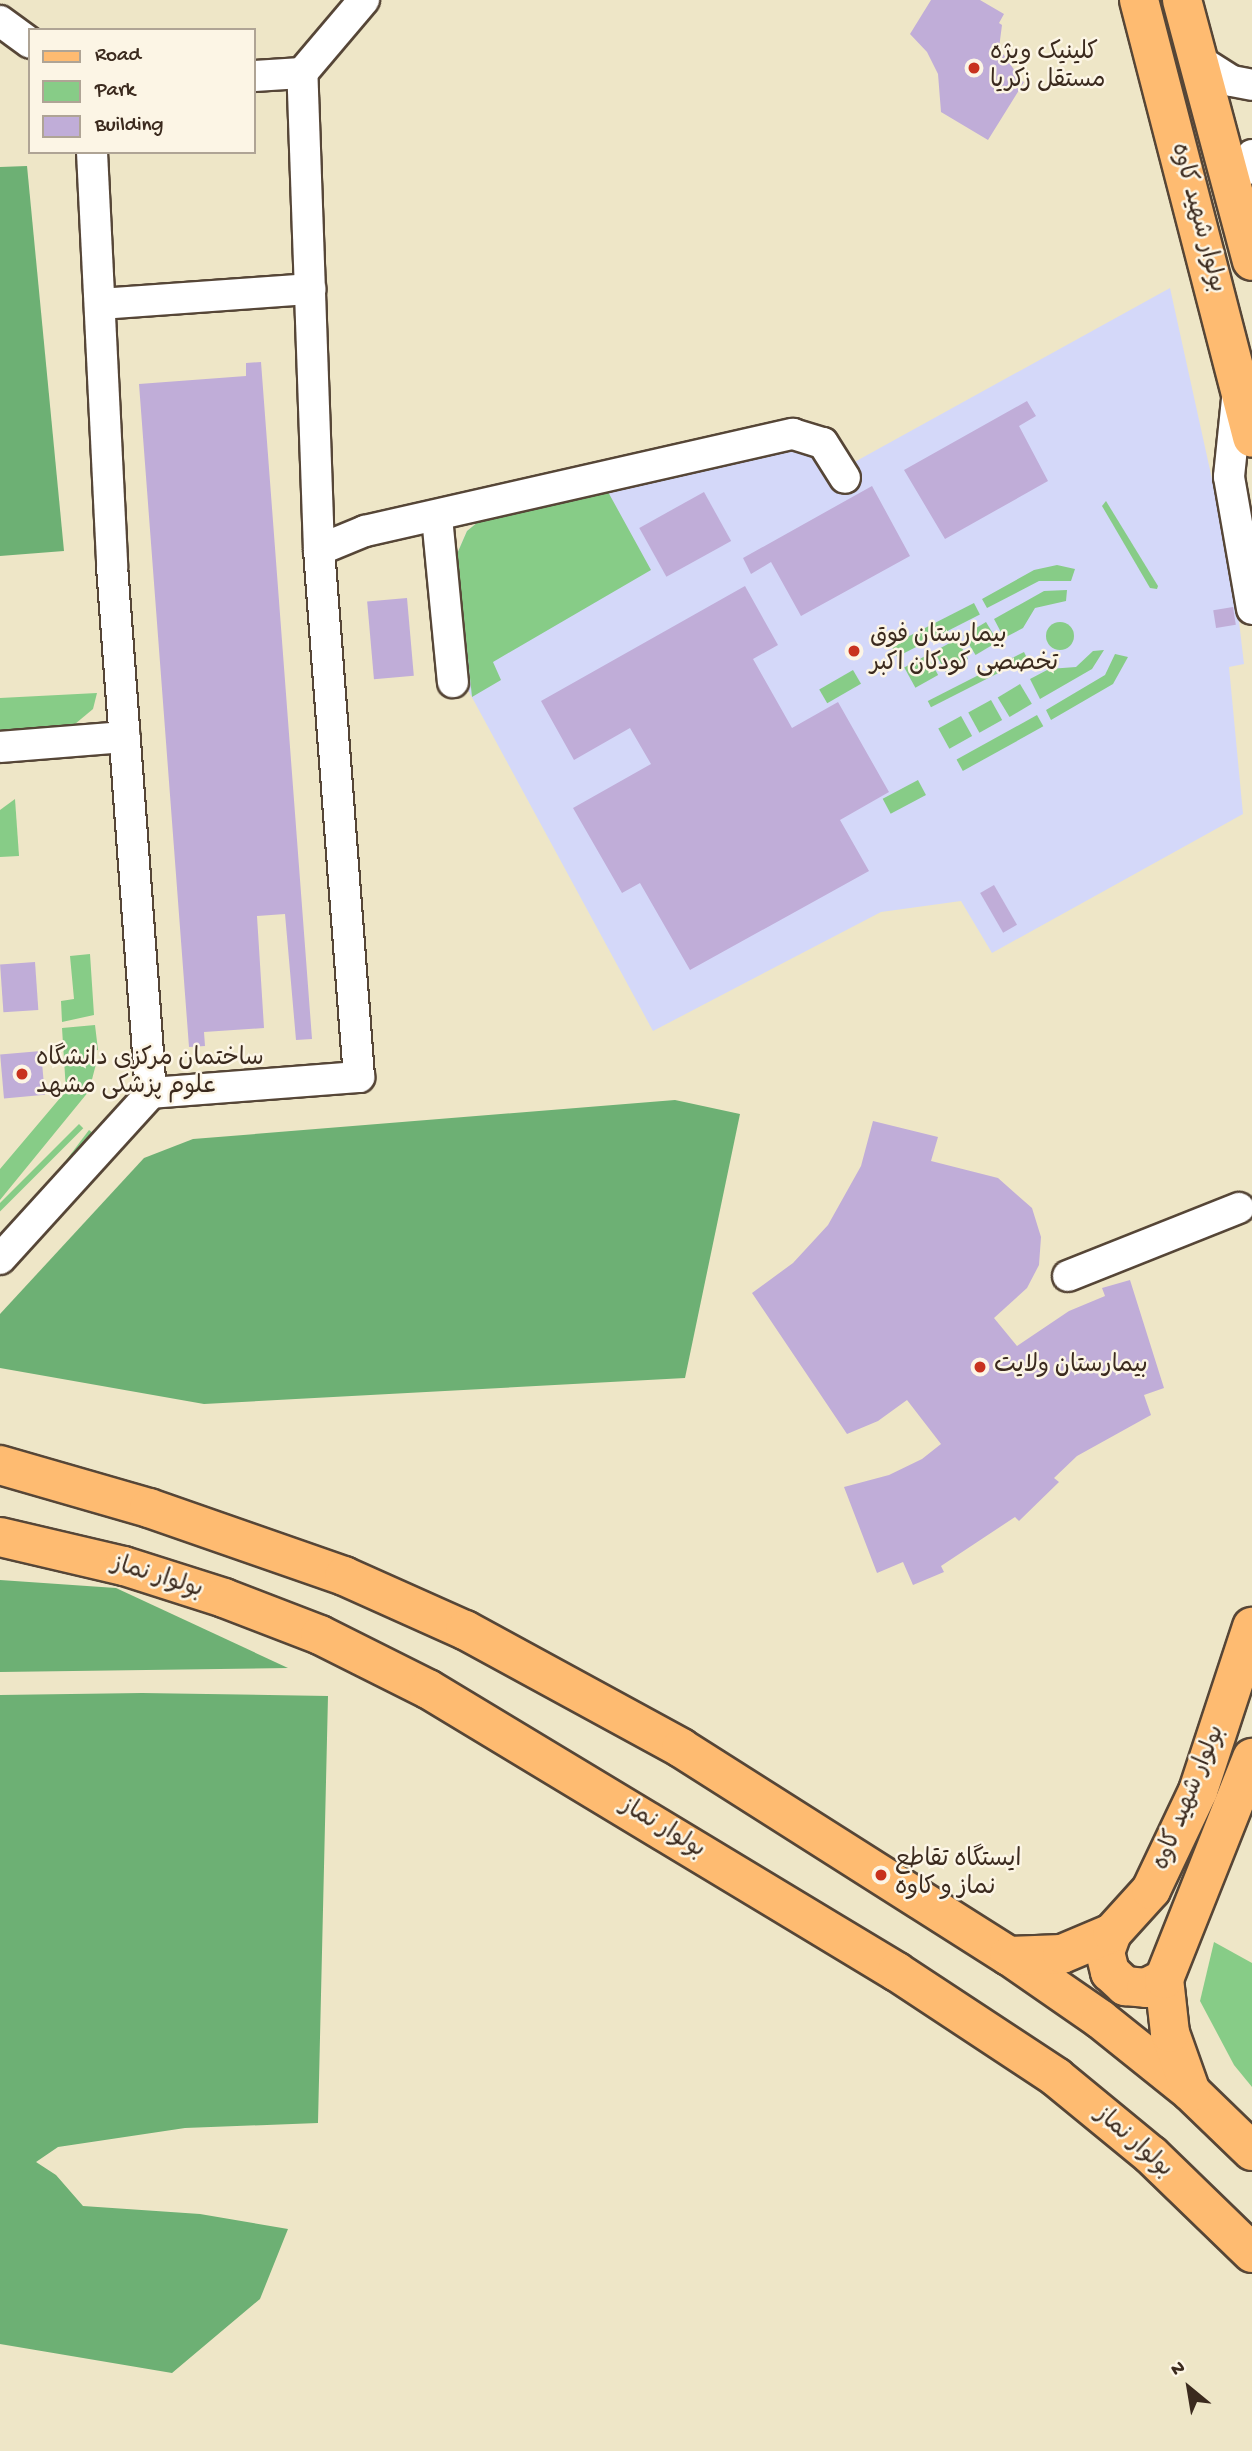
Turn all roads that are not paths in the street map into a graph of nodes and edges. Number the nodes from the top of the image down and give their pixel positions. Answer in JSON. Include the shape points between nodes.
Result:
{"nodes":[{"id":1,"x":365,"y":0,"type":"edge"},
{"id":2,"x":1139,"y":0,"type":"edge"},
{"id":3,"x":1182,"y":0,"type":"edge"},
{"id":4,"x":0,"y":21,"type":"edge"},
{"id":5,"x":28,"y":42,"type":"edge"},
{"id":6,"x":1197,"y":59,"type":"junction"},
{"id":7,"x":302,"y":73,"type":"junction"},
{"id":8,"x":256,"y":76,"type":"edge"},
{"id":9,"x":1252,"y":85,"type":"edge"},
{"id":10,"x":92,"y":154,"type":"edge"},
{"id":11,"x":1242,"y":171,"type":"edge"},
{"id":12,"x":1252,"y":261,"type":"edge"},
{"id":13,"x":310,"y":289,"type":"junction"},
{"id":14,"x":101,"y":304,"type":"junction"},
{"id":15,"x":1239,"y":374,"type":"junction"},
{"id":16,"x":1252,"y":438,"type":"edge"},
{"id":17,"x":845,"y":478,"type":"dead end"},
{"id":18,"x":437,"y":517,"type":"junction"},
{"id":19,"x":319,"y":550,"type":"junction"},
{"id":20,"x":1252,"y":609,"type":"edge"},
{"id":21,"x":453,"y":682,"type":"dead end"},
{"id":22,"x":125,"y":737,"type":"junction"},
{"id":23,"x":0,"y":747,"type":"edge"},
{"id":24,"x":151,"y":1093,"type":"junction"},
{"id":25,"x":1239,"y":1208,"type":"dead end"},
{"id":26,"x":4,"y":1245,"type":"edge"},
{"id":27,"x":1068,"y":1276,"type":"dead end"},
{"id":28,"x":0,"y":1465,"type":"edge"},
{"id":29,"x":0,"y":1537,"type":"edge"},
{"id":30,"x":1252,"y":1627,"type":"edge"},
{"id":31,"x":1252,"y":1758,"type":"edge"},
{"id":32,"x":1112,"y":1933,"type":"junction"},
{"id":33,"x":1009,"y":1956,"type":"junction"},
{"id":34,"x":1164,"y":1979,"type":"junction"},
{"id":35,"x":1191,"y":2092,"type":"junction"},
{"id":36,"x":1252,"y":2151,"type":"edge"},
{"id":37,"x":1252,"y":2253,"type":"edge"}],
"edges":[{"from":1,"to":7,"type":"street"},
{"from":2,"to":15,"type":"main road","name":"بولوار شهید کاوه"},
{"from":3,"to":6,"type":"main road","name":"بولوار شهید کاوه"},
{"from":4,"to":5,"type":"street"},
{"from":6,"to":9,"type":"street","via":[[1232,81]]},
{"from":6,"to":11,"type":"main road","name":"بولوار شهید کاوه"},
{"from":7,"to":8,"type":"street"},
{"from":7,"to":13,"type":"street"},
{"from":10,"to":14,"type":"street"},
{"from":11,"to":12,"type":"main road","name":"بولوار شهید کاوه"},
{"from":13,"to":14,"type":"street"},
{"from":13,"to":19,"type":"street"},
{"from":14,"to":22,"type":"street","via":[[112,566]]},
{"from":15,"to":16,"type":"main road","name":"بولوار شهید کاوه"},
{"from":15,"to":20,"type":"street","via":[[1229,477]]},
{"from":17,"to":18,"type":"street","via":[[823,443],[793,433]]},
{"from":18,"to":19,"type":"street","via":[[365,531]]},
{"from":18,"to":21,"type":"street"},
{"from":19,"to":24,"type":"street","via":[[359,1077]]},
{"from":22,"to":23,"type":"street"},
{"from":22,"to":24,"type":"street"},
{"from":24,"to":26,"type":"street"},
{"from":25,"to":27,"type":"street"},
{"from":28,"to":33,"type":"main road","via":[[149,1508],[344,1576],[465,1630],[681,1748]]},
{"from":29,"to":37,"type":"main road","name":"بولوار نماز","via":[[124,1566],[224,1598],[320,1635],[428,1689],[897,1972],[1056,2077],[1151,2155]]},
{"from":30,"to":32,"type":"main road","name":"بولوار شهید کاوه","via":[[1198,1791],[1151,1890]]},
{"from":31,"to":34,"type":"main road","name":"بولوار شهید کاوه"},
{"from":32,"to":33,"type":"main road","name":"بولوار شهید کاوه","via":[[1062,1954]]},
{"from":32,"to":34,"type":"main road","via":[[1105,1952],[1110,1972],[1125,1986],[1146,1988]]},
{"from":33,"to":35,"type":"main road"},
{"from":34,"to":35,"type":"main road","name":"بولوار شهید کاوه","via":[[1170,2033]]},
{"from":35,"to":36,"type":"main road"}]}
